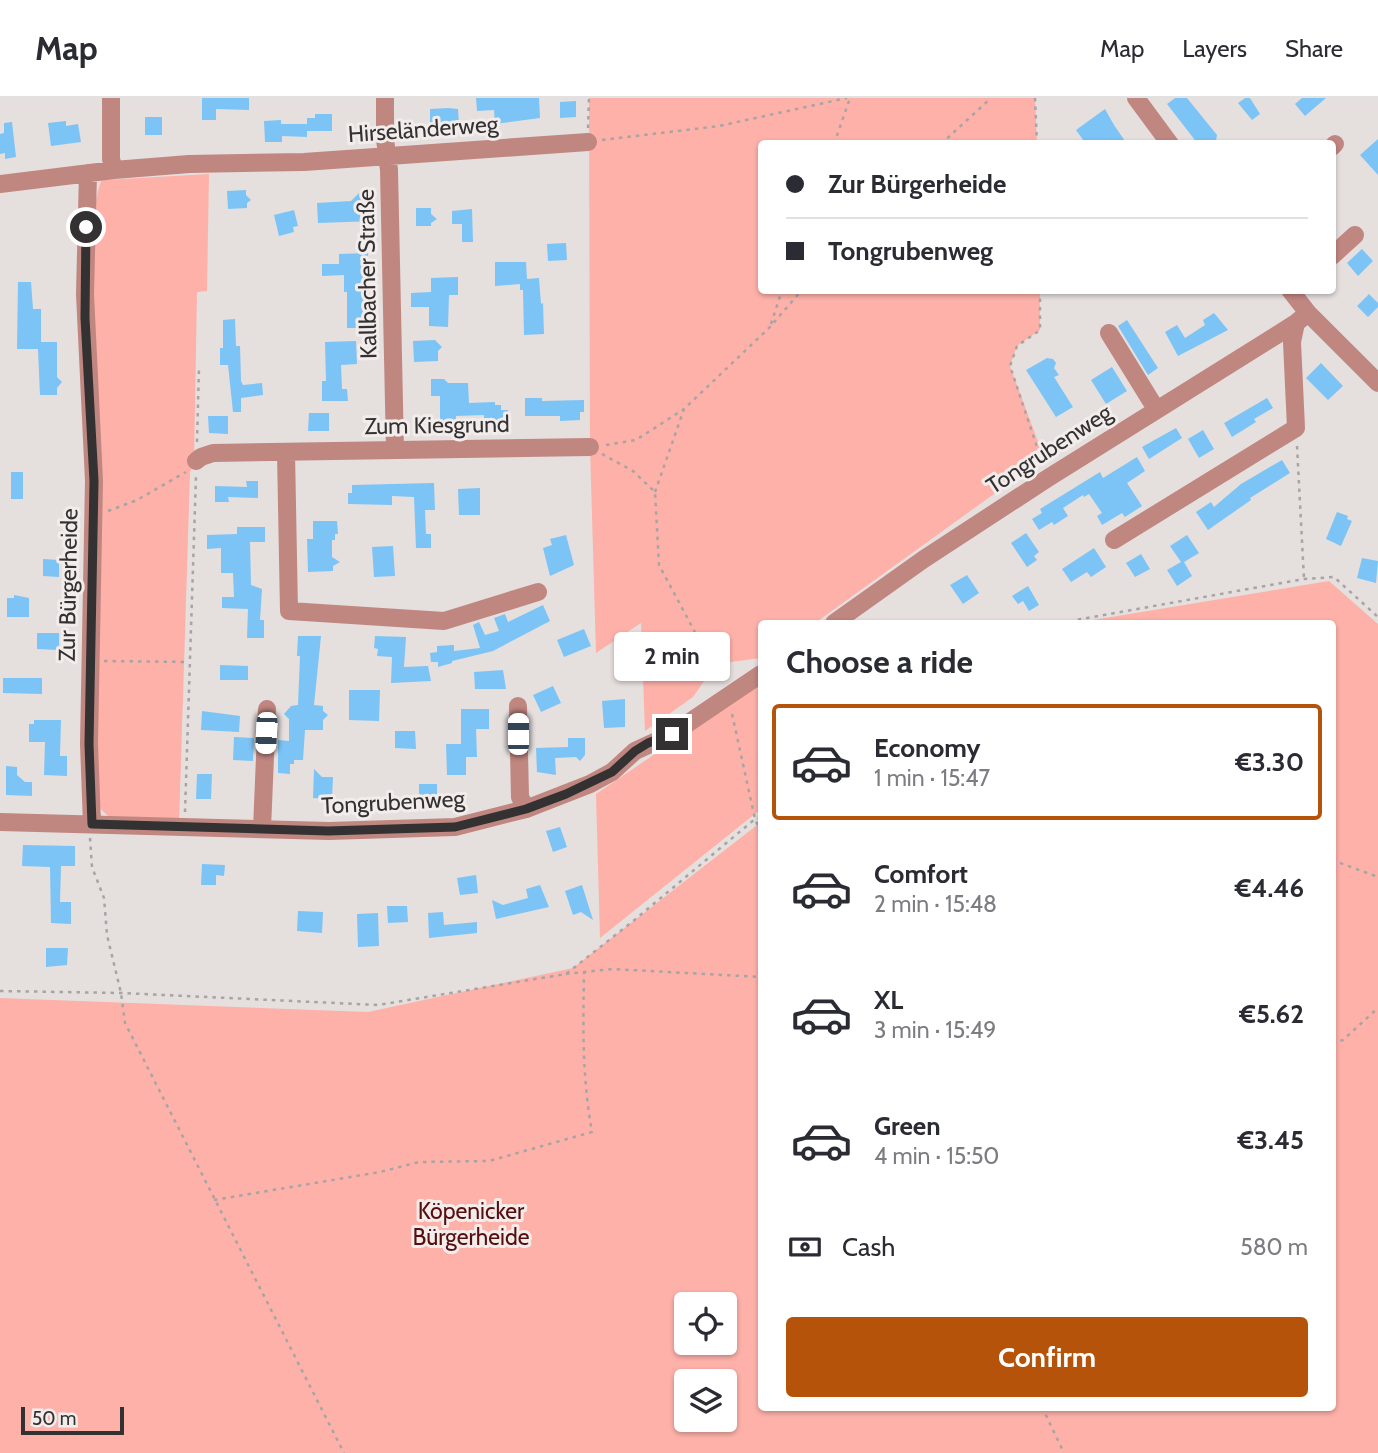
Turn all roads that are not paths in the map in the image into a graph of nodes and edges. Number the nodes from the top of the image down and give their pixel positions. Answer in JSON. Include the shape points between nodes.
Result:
{"nodes":[{"id":1,"x":111,"y":98,"type":"edge"},
{"id":2,"x":385,"y":98,"type":"edge"},
{"id":3,"x":1136,"y":98,"type":"edge"},
{"id":4,"x":1167,"y":140,"type":"edge"},
{"id":5,"x":588,"y":142,"type":"road end"},
{"id":6,"x":387,"y":156,"type":"junction"},
{"id":7,"x":114,"y":170,"type":"junction"},
{"id":8,"x":88,"y":173,"type":"junction"},
{"id":9,"x":0,"y":184,"type":"edge"},
{"id":10,"x":1354,"y":235,"type":"dead end"},
{"id":11,"x":1336,"y":252,"type":"edge"},
{"id":12,"x":1292,"y":294,"type":"edge"},
{"id":13,"x":1302,"y":318,"type":"junction"},
{"id":14,"x":1110,"y":333,"type":"dead end"},
{"id":15,"x":1378,"y":383,"type":"edge"},
{"id":16,"x":1156,"y":409,"type":"junction"},
{"id":17,"x":590,"y":447,"type":"road end"},
{"id":18,"x":395,"y":450,"type":"junction"},
{"id":19,"x":286,"y":452,"type":"junction"},
{"id":20,"x":196,"y":461,"type":"road end"},
{"id":21,"x":1114,"y":540,"type":"dead end"},
{"id":22,"x":538,"y":592,"type":"dead end"},
{"id":23,"x":838,"y":620,"type":"edge"},
{"id":24,"x":758,"y":676,"type":"edge"},
{"id":25,"x":518,"y":706,"type":"dead end"},
{"id":26,"x":267,"y":709,"type":"dead end"},
{"id":27,"x":526,"y":809,"type":"junction"},
{"id":28,"x":0,"y":822,"type":"edge"},
{"id":29,"x":92,"y":824,"type":"junction"},
{"id":30,"x":262,"y":829,"type":"junction"}],
"edges":[{"from":1,"to":7,"type":"street"},
{"from":2,"to":6,"type":"street","name":"Kallbacher Straße"},
{"from":3,"to":4,"type":"street"},
{"from":5,"to":6,"type":"street","name":"Hirseländerweg"},
{"from":6,"to":7,"type":"street","name":"Hirseländerweg"},
{"from":6,"to":18,"type":"street","name":"Kallbacher Straße"},
{"from":7,"to":8,"type":"street","name":"Hirseländerweg"},
{"from":8,"to":9,"type":"street","name":"Hirseländerweg"},
{"from":8,"to":29,"type":"street","name":"Zur Bürgerheide","via":[[85,294],[94,510],[89,744]]},
{"from":10,"to":11,"type":"street"},
{"from":12,"to":13,"type":"street"},
{"from":13,"to":15,"type":"street"},
{"from":13,"to":16,"type":"street","name":"Tongrubenweg"},
{"from":13,"to":21,"type":"street","via":[[1292,342],[1296,428]]},
{"from":14,"to":16,"type":"street"},
{"from":16,"to":23,"type":"street","name":"Tongrubenweg"},
{"from":17,"to":18,"type":"street","name":"Zum Kiesgrund"},
{"from":18,"to":19,"type":"street","name":"Zum Kiesgrund"},
{"from":19,"to":20,"type":"street","name":"Zum Kiesgrund","via":[[213,453]]},
{"from":19,"to":22,"type":"street","via":[[289,611],[444,621]]},
{"from":24,"to":27,"type":"street","name":"Tongrubenweg","via":[[672,734],[635,751],[604,777]]},
{"from":25,"to":27,"type":"street","via":[[520,797]]},
{"from":26,"to":30,"type":"street"},
{"from":27,"to":30,"type":"street","name":"Tongrubenweg","via":[[455,827]]},
{"from":28,"to":29,"type":"street","name":"Tongrubenweg"},
{"from":29,"to":30,"type":"street","name":"Tongrubenweg"}]}
